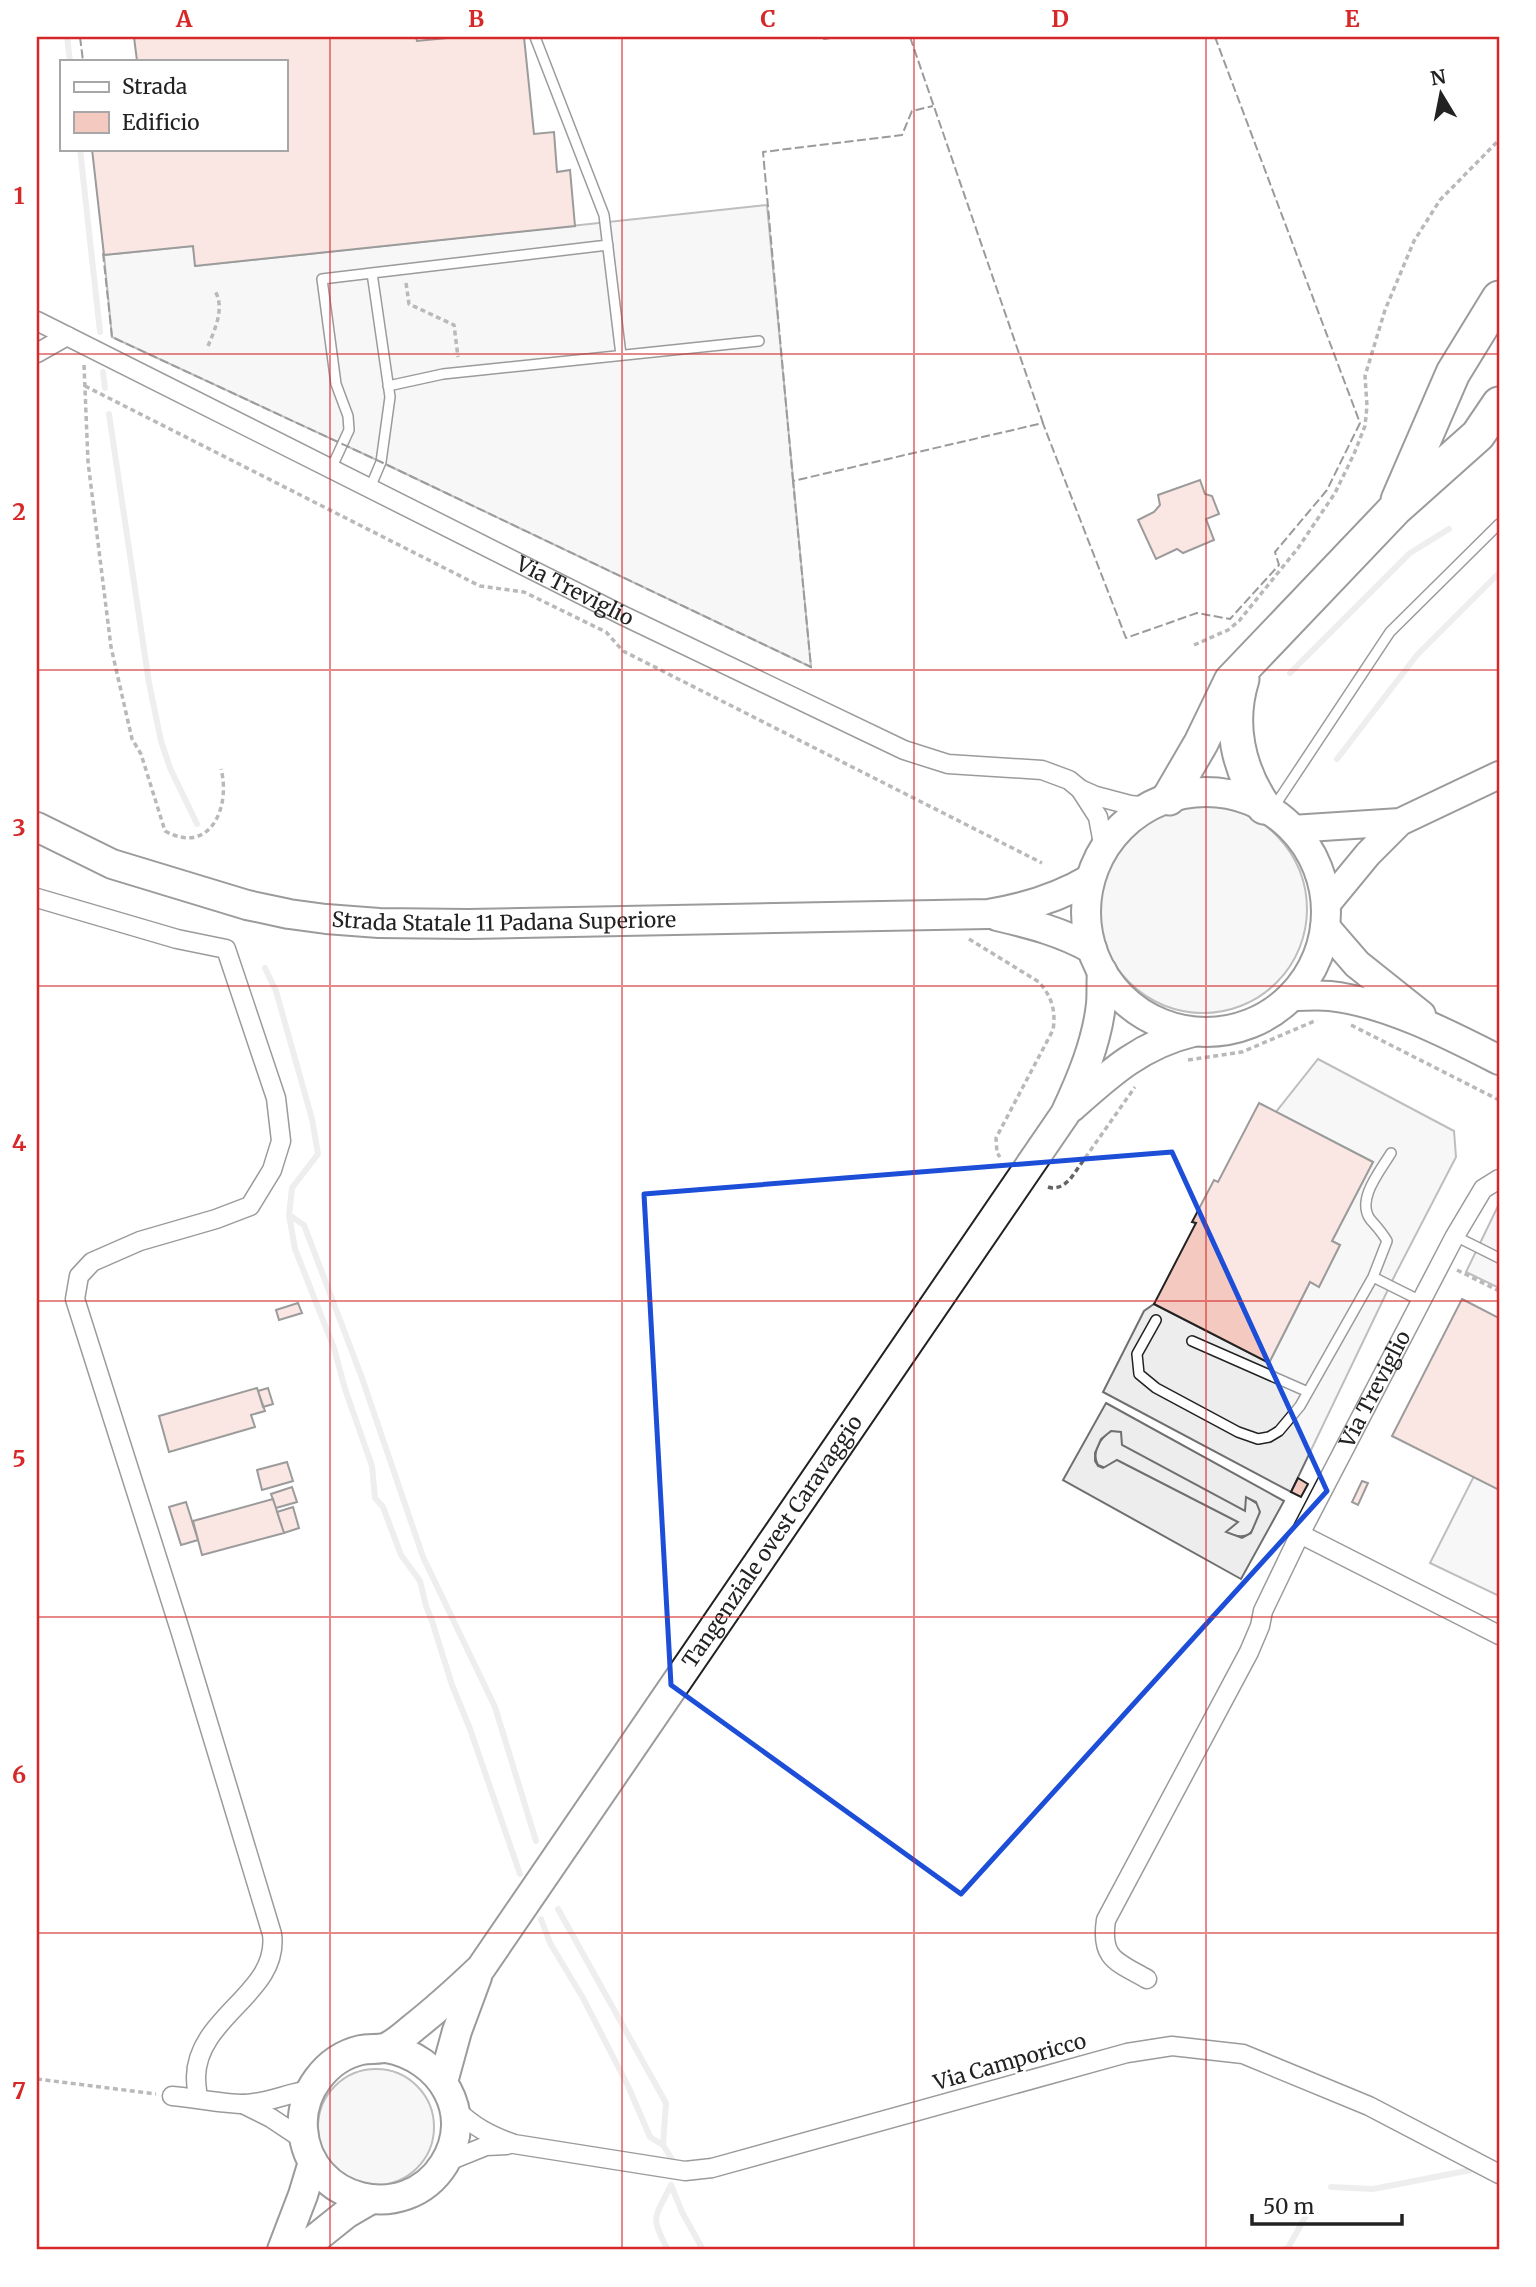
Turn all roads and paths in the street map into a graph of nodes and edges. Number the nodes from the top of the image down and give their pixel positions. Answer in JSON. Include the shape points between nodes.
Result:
{"nodes":[{"id":1,"x":535,"y":37,"type":"edge"},
{"id":2,"x":1499,"y":140,"type":"edge"},
{"id":3,"x":608,"y":245,"type":"junction"},
{"id":4,"x":404,"y":269,"type":"junction"},
{"id":5,"x":372,"y":273,"type":"junction"},
{"id":6,"x":215,"y":291,"type":"dead end"},
{"id":7,"x":1499,"y":298,"type":"edge"},
{"id":8,"x":37,"y":321,"type":"edge"},
{"id":9,"x":67,"y":337,"type":"junction"},
{"id":10,"x":759,"y":341,"type":"dead end"},
{"id":11,"x":84,"y":345,"type":"junction"},
{"id":12,"x":208,"y":346,"type":"dead end"},
{"id":13,"x":37,"y":353,"type":"edge"},
{"id":14,"x":621,"y":355,"type":"junction"},
{"id":15,"x":460,"y":372,"type":"junction"},
{"id":16,"x":85,"y":386,"type":"junction"},
{"id":17,"x":388,"y":386,"type":"junction"},
{"id":18,"x":1499,"y":404,"type":"edge"},
{"id":19,"x":331,"y":469,"type":"junction"},
{"id":20,"x":370,"y":488,"type":"junction"},
{"id":21,"x":1395,"y":509,"type":"junction"},
{"id":22,"x":1499,"y":524,"type":"edge"},
{"id":23,"x":1194,"y":645,"type":"dead end"},
{"id":24,"x":1248,"y":663,"type":"junction"},
{"id":25,"x":221,"y":769,"type":"dead end"},
{"id":26,"x":1499,"y":775,"type":"edge"},
{"id":27,"x":1080,"y":789,"type":"junction"},
{"id":28,"x":1159,"y":802,"type":"junction"},
{"id":29,"x":1276,"y":816,"type":"junction"},
{"id":30,"x":1400,"y":822,"type":"junction"},
{"id":31,"x":37,"y":827,"type":"edge"},
{"id":32,"x":1104,"y":849,"type":"junction"},
{"id":33,"x":1042,"y":863,"type":"dead end"},
{"id":34,"x":1090,"y":879,"type":"junction"},
{"id":35,"x":37,"y":898,"type":"edge"},
{"id":36,"x":988,"y":914,"type":"junction"},
{"id":37,"x":1325,"y":916,"type":"junction"},
{"id":38,"x":966,"y":937,"type":"dead end"},
{"id":39,"x":1097,"y":960,"type":"junction"},
{"id":40,"x":1292,"y":996,"type":"junction"},
{"id":41,"x":1328,"y":1018,"type":"dead end"},
{"id":42,"x":1343,"y":1022,"type":"dead end"},
{"id":43,"x":1197,"y":1031,"type":"junction"},
{"id":44,"x":1446,"y":1033,"type":"junction"},
{"id":45,"x":1499,"y":1060,"type":"edge"},
{"id":46,"x":1181,"y":1062,"type":"dead end"},
{"id":47,"x":1136,"y":1085,"type":"dead end"},
{"id":48,"x":1499,"y":1100,"type":"edge"},
{"id":49,"x":1065,"y":1114,"type":"junction"},
{"id":50,"x":1391,"y":1153,"type":"dead end"},
{"id":51,"x":1000,"y":1157,"type":"dead end"},
{"id":52,"x":1499,"y":1179,"type":"edge"},
{"id":53,"x":1048,"y":1187,"type":"dead end"},
{"id":54,"x":1455,"y":1236,"type":"junction"},
{"id":55,"x":1499,"y":1258,"type":"edge"},
{"id":56,"x":1457,"y":1261,"type":"dead end"},
{"id":57,"x":1373,"y":1277,"type":"junction"},
{"id":58,"x":1499,"y":1291,"type":"edge"},
{"id":59,"x":1421,"y":1301,"type":"junction"},
{"id":60,"x":1156,"y":1320,"type":"dead end"},
{"id":61,"x":1192,"y":1341,"type":"dead end"},
{"id":62,"x":1308,"y":1392,"type":"junction"},
{"id":63,"x":1300,"y":1534,"type":"junction"},
{"id":64,"x":1499,"y":1635,"type":"edge"},
{"id":65,"x":481,"y":1968,"type":"junction"},
{"id":66,"x":1147,"y":1979,"type":"dead end"},
{"id":67,"x":386,"y":2048,"type":"junction"},
{"id":68,"x":37,"y":2079,"type":"edge"},
{"id":69,"x":443,"y":2082,"type":"junction"},
{"id":70,"x":310,"y":2090,"type":"junction"},
{"id":71,"x":173,"y":2096,"type":"joint"},
{"id":72,"x":198,"y":2098,"type":"junction"},
{"id":73,"x":243,"y":2104,"type":"junction"},
{"id":74,"x":454,"y":2108,"type":"junction"},
{"id":75,"x":514,"y":2144,"type":"junction"},
{"id":76,"x":309,"y":2151,"type":"junction"},
{"id":77,"x":444,"y":2163,"type":"junction"},
{"id":78,"x":1499,"y":2174,"type":"edge"},
{"id":79,"x":370,"y":2200,"type":"junction"},
{"id":80,"x":282,"y":2250,"type":"edge"},
{"id":81,"x":301,"y":2250,"type":"edge"}],
"edges":[{"from":1,"to":3,"type":"lane","via":[[604,215]]},
{"from":2,"to":23,"type":"path","via":[[1440,200],[1414,241],[1385,310],[1365,376],[1365,426],[1335,493],[1239,621]]},
{"from":3,"to":4,"type":"lane"},
{"from":3,"to":14,"type":"lane"},
{"from":4,"to":5,"type":"lane"},
{"from":4,"to":15,"type":"path","via":[[409,304],[454,325]]},
{"from":5,"to":17,"type":"lane"},
{"from":5,"to":19,"type":"lane","via":[[323,279],[336,384],[349,430]]},
{"from":6,"to":12,"type":"path","via":[[220,300],[219,319]]},
{"from":7,"to":21,"type":"highway","via":[[1453,373]]},
{"from":8,"to":9,"type":"street","name":"Via Treviglio"},
{"from":9,"to":11,"type":"street","name":"Via Treviglio"},
{"from":9,"to":13,"type":"street"},
{"from":10,"to":14,"type":"lane"},
{"from":11,"to":16,"type":"path"},
{"from":11,"to":19,"type":"street","name":"Via Treviglio"},
{"from":14,"to":15,"type":"lane"},
{"from":15,"to":17,"type":"lane"},
{"from":16,"to":25,"type":"path","via":[[88,462],[111,647],[132,739],[165,831],[187,837],[211,827],[223,805]]},
{"from":16,"to":33,"type":"path","via":[[480,586],[524,592],[594,626],[623,651]]},
{"from":17,"to":20,"type":"lane","via":[[381,462]]},
{"from":18,"to":21,"type":"highway","via":[[1478,435]]},
{"from":19,"to":20,"type":"street","name":"Via Treviglio"},
{"from":20,"to":27,"type":"street","name":"Via Treviglio","via":[[904,750],[948,764],[1048,772]]},
{"from":21,"to":24,"type":"highway"},
{"from":22,"to":29,"type":"lane","via":[[1390,632]]},
{"from":24,"to":28,"type":"highway","via":[[1231,681],[1201,743]]},
{"from":24,"to":29,"type":"highway","via":[[1237,702],[1237,743],[1246,776]]},
{"from":26,"to":30,"type":"main road"},
{"from":27,"to":28,"type":"street","name":"Via Treviglio","via":[[1113,802]]},
{"from":27,"to":32,"type":"street","name":"Via Treviglio","via":[[1098,817]]},
{"from":28,"to":29,"type":"main road","via":[[1217,793],[1249,800]]},
{"from":28,"to":32,"type":"main road","via":[[1124,825]]},
{"from":29,"to":30,"type":"main road","via":[[1320,825]]},
{"from":29,"to":37,"type":"main road","via":[[1312,856]]},
{"from":30,"to":37,"type":"main road","via":[[1368,854]]},
{"from":31,"to":36,"type":"main road","name":"Strada Statale 11 Padana Superiore","via":[[112,864],[247,905],[326,919],[468,924]]},
{"from":32,"to":34,"type":"main road"},
{"from":34,"to":36,"type":"main road","name":"Strada Statale 11 Padana Superiore","via":[[1038,903]]},
{"from":34,"to":39,"type":"main road","via":[[1086,922]]},
{"from":35,"to":72,"type":"street","via":[[226,949],[276,1098],[281,1141],[272,1170],[250,1206],[140,1241],[92,1262],[79,1276],[75,1299],[272,1934],[271,1958],[264,1973],[205,2044],[196,2076]]},
{"from":36,"to":39,"type":"main road","name":"Strada Statale 11 Padana Superiore","via":[[1070,938]]},
{"from":37,"to":40,"type":"main road","via":[[1316,960]]},
{"from":37,"to":44,"type":"main road","via":[[1357,964]]},
{"from":38,"to":51,"type":"path","via":[[1040,982],[1054,1010],[1053,1030],[996,1138]]},
{"from":39,"to":43,"type":"main road","via":[[1116,992],[1135,1009],[1165,1024]]},
{"from":39,"to":49,"type":"main road","name":"Tangenziale ovest Caravaggio","via":[[1101,1006]]},
{"from":40,"to":43,"type":"main road","via":[[1244,1025]]},
{"from":40,"to":44,"type":"main road","via":[[1352,1000]]},
{"from":41,"to":46,"type":"path","via":[[1242,1052]]},
{"from":42,"to":48,"type":"path"},
{"from":43,"to":49,"type":"main road","name":"Tangenziale ovest Caravaggio","via":[[1155,1044],[1132,1057]]},
{"from":44,"to":45,"type":"main road"},
{"from":47,"to":53,"type":"path","via":[[1071,1178],[1059,1187]]},
{"from":49,"to":65,"type":"main road","name":"Tangenziale ovest Caravaggio"},
{"from":50,"to":57,"type":"lane","via":[[1364,1208],[1387,1241]]},
{"from":52,"to":54,"type":"street","name":"Via Treviglio","via":[[1483,1189]]},
{"from":54,"to":55,"type":"lane"},
{"from":54,"to":59,"type":"street","name":"Via Treviglio"},
{"from":56,"to":58,"type":"path","via":[[1454,1269]]},
{"from":57,"to":59,"type":"lane"},
{"from":57,"to":62,"type":"lane"},
{"from":59,"to":63,"type":"street","name":"Via Treviglio"},
{"from":60,"to":62,"type":"lane","via":[[1138,1354],[1139,1374],[1237,1432],[1258,1439],[1279,1432]]},
{"from":61,"to":62,"type":"lane"},
{"from":63,"to":64,"type":"street"},
{"from":63,"to":66,"type":"street","name":"Via Treviglio","via":[[1249,1652],[1106,1920],[1103,1938],[1109,1955]]},
{"from":65,"to":67,"type":"main road","name":"Tangenziale ovest Caravaggio"},
{"from":65,"to":69,"type":"main road","name":"Tangenziale ovest Caravaggio"},
{"from":67,"to":69,"type":"main road","name":"Tangenziale ovest Caravaggio","via":[[424,2062]]},
{"from":67,"to":70,"type":"main road","name":"Tangenziale ovest Caravaggio","via":[[360,2050],[337,2060]]},
{"from":68,"to":71,"type":"path"},
{"from":69,"to":74,"type":"main road","name":"Tangenziale ovest Caravaggio"},
{"from":70,"to":73,"type":"street"},
{"from":70,"to":76,"type":"main road","name":"Tangenziale ovest Caravaggio","via":[[303,2117]]},
{"from":71,"to":72,"type":"street"},
{"from":72,"to":73,"type":"street"},
{"from":73,"to":76,"type":"street","via":[[271,2118]]},
{"from":74,"to":75,"type":"street","name":"Via Camporicco","via":[[471,2124]]},
{"from":74,"to":77,"type":"main road","name":"Tangenziale ovest Caravaggio","via":[[454,2136]]},
{"from":75,"to":77,"type":"street","name":"Via Camporicco","via":[[486,2146]]},
{"from":75,"to":78,"type":"street","name":"Via Camporicco","via":[[685,2171],[712,2168],[1128,2053],[1172,2046],[1243,2054],[1368,2106]]},
{"from":76,"to":79,"type":"main road","via":[[321,2174],[343,2191]]},
{"from":76,"to":80,"type":"main road","name":"Tangenziale ovest Caravaggio","via":[[303,2195]]},
{"from":77,"to":79,"type":"main road","name":"Tangenziale ovest Caravaggio","via":[[413,2192]]},
{"from":79,"to":81,"type":"main road","name":"Tangenziale ovest Caravaggio"}]}
